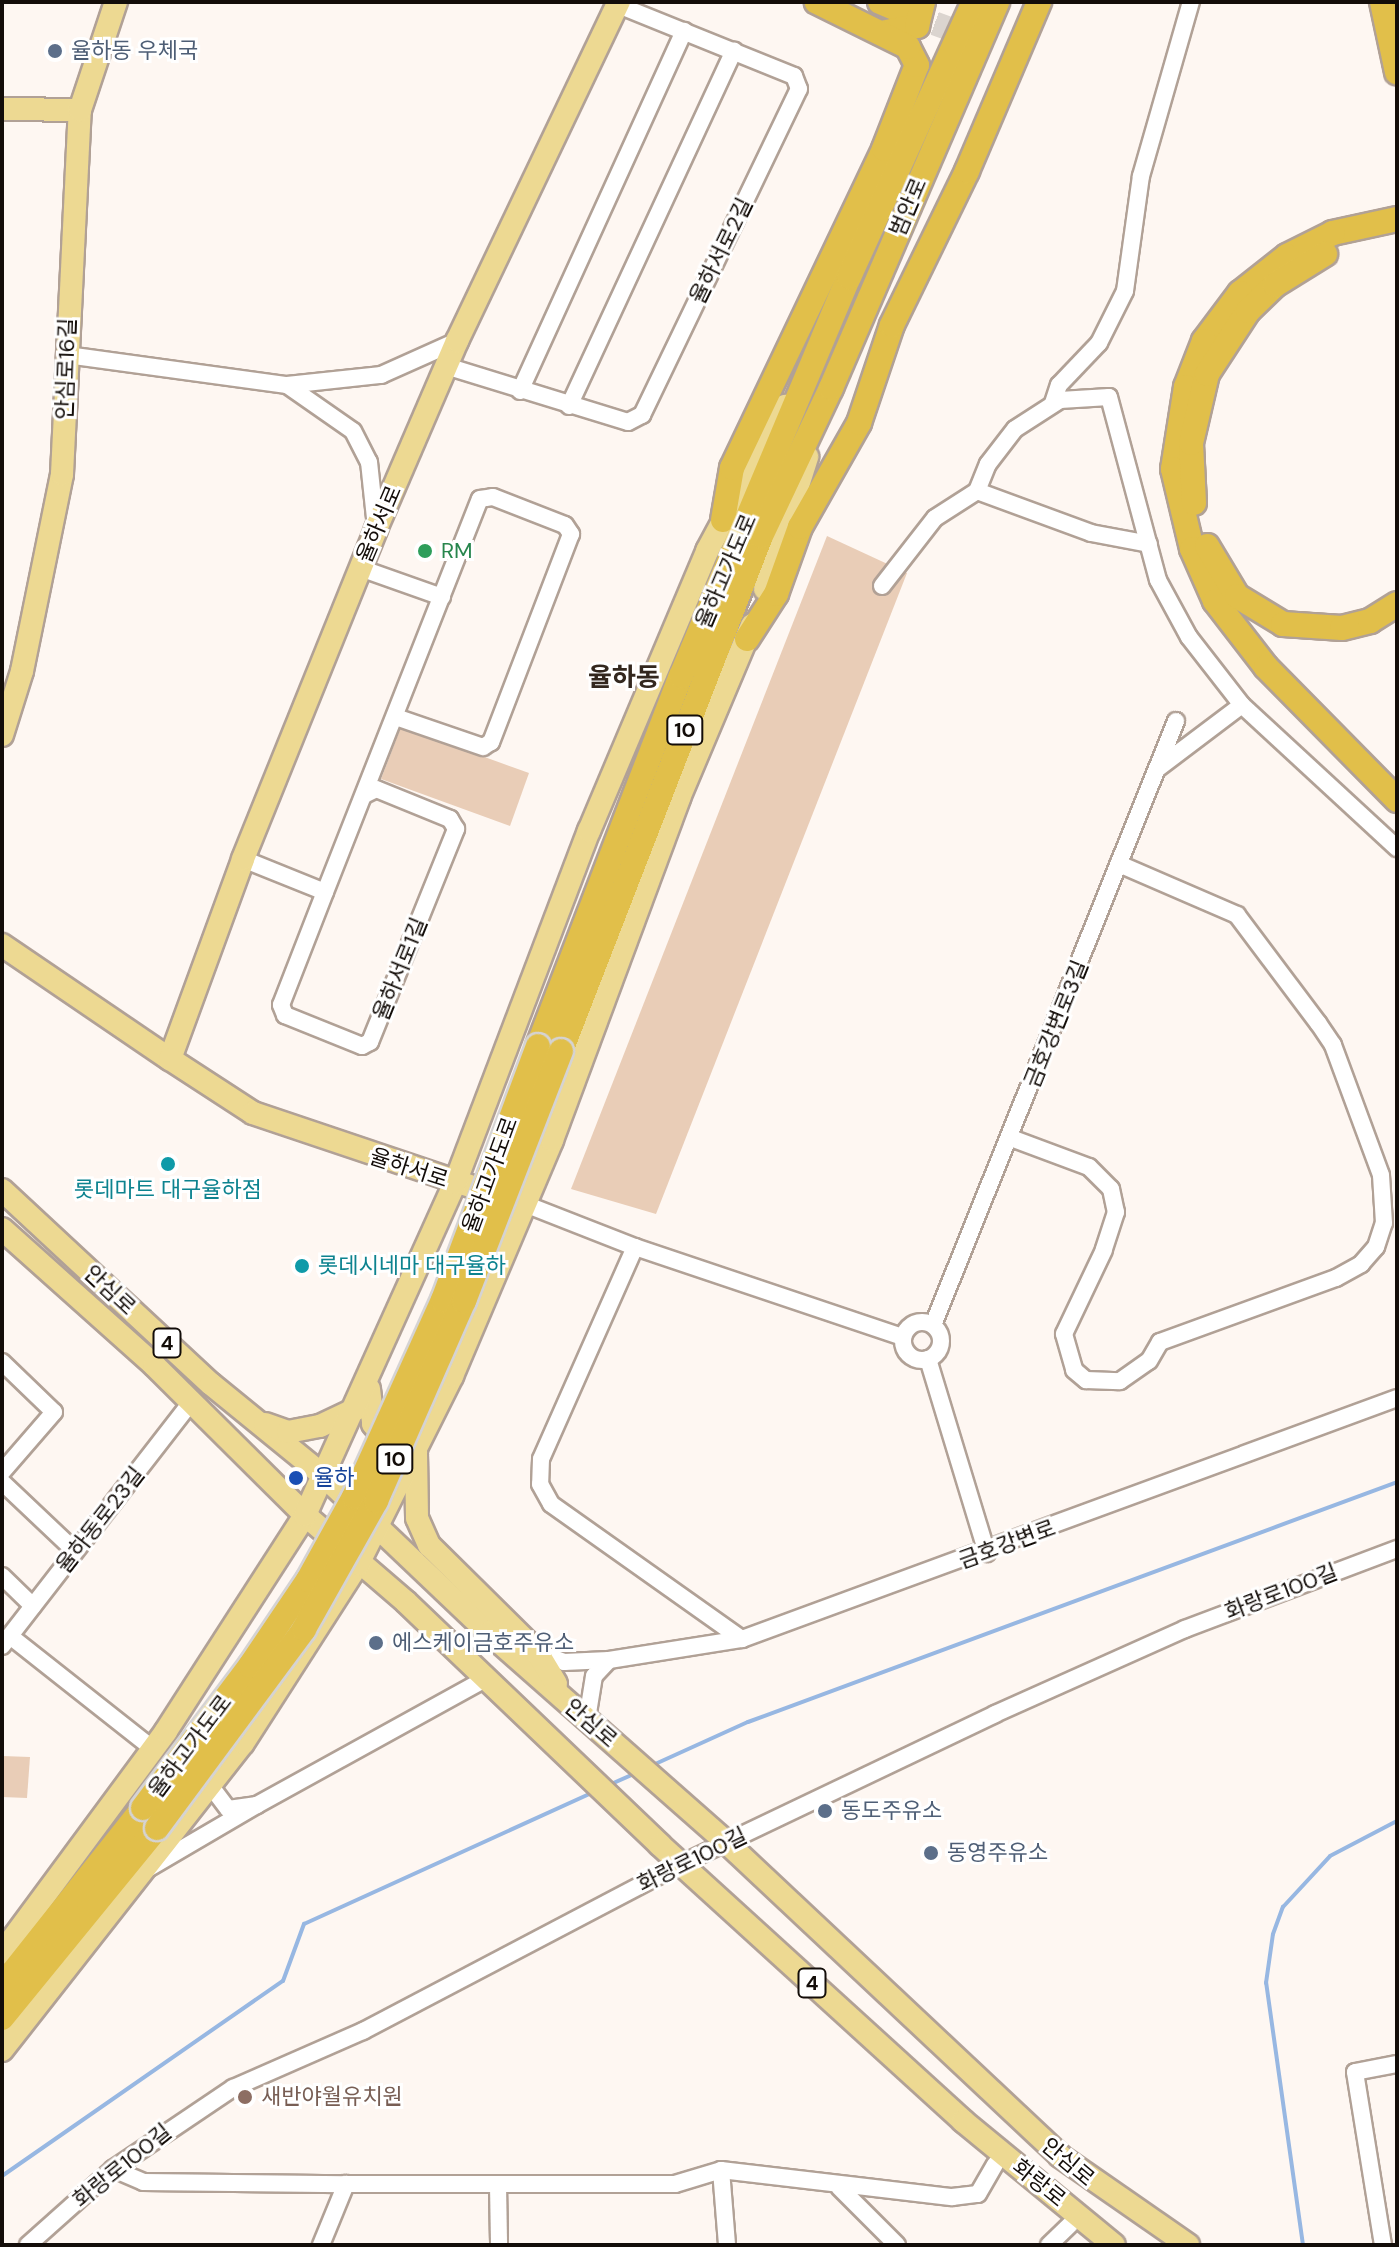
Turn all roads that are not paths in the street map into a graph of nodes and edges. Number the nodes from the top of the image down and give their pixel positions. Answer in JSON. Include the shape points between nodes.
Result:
{"nodes":[{"id":1,"x":116,"y":2,"type":"edge"},
{"id":2,"x":817,"y":2,"type":"edge"},
{"id":3,"x":974,"y":2,"type":"edge"},
{"id":4,"x":997,"y":2,"type":"edge"},
{"id":5,"x":1039,"y":2,"type":"edge"},
{"id":6,"x":1191,"y":2,"type":"edge"},
{"id":7,"x":1382,"y":2,"type":"edge"},
{"id":8,"x":618,"y":3,"type":"edge"},
{"id":9,"x":901,"y":5,"type":"edge"},
{"id":10,"x":684,"y":31,"type":"junction"},
{"id":11,"x":881,"y":33,"type":"junction"},
{"id":12,"x":991,"y":44,"type":"tunnel mouth"},
{"id":13,"x":734,"y":50,"type":"junction"},
{"id":14,"x":1018,"y":55,"type":"junction"},
{"id":15,"x":1397,"y":72,"type":"edge"},
{"id":16,"x":2,"y":109,"type":"edge"},
{"id":17,"x":80,"y":110,"type":"junction"},
{"id":18,"x":1397,"y":219,"type":"edge"},
{"id":19,"x":1397,"y":234,"type":"edge"},
{"id":20,"x":825,"y":334,"type":"junction"},
{"id":21,"x":457,"y":341,"type":"junction"},
{"id":22,"x":67,"y":355,"type":"junction"},
{"id":23,"x":446,"y":366,"type":"junction"},
{"id":24,"x":287,"y":385,"type":"junction"},
{"id":25,"x":520,"y":391,"type":"junction"},
{"id":26,"x":1053,"y":403,"type":"junction"},
{"id":27,"x":569,"y":406,"type":"junction"},
{"id":28,"x":819,"y":414,"type":"junction"},
{"id":29,"x":977,"y":491,"type":"junction"},
{"id":30,"x":723,"y":520,"type":"junction"},
{"id":31,"x":376,"y":529,"type":"junction"},
{"id":32,"x":1149,"y":544,"type":"junction"},
{"id":33,"x":360,"y":568,"type":"junction"},
{"id":34,"x":882,"y":586,"type":"dead end"},
{"id":35,"x":442,"y":597,"type":"junction"},
{"id":36,"x":1397,"y":604,"type":"edge"},
{"id":37,"x":747,"y":639,"type":"junction"},
{"id":38,"x":1242,"y":705,"type":"junction"},
{"id":39,"x":396,"y":717,"type":"junction"},
{"id":40,"x":1176,"y":721,"type":"dead end"},
{"id":41,"x":4,"y":723,"type":"edge"},
{"id":42,"x":1157,"y":769,"type":"junction"},
{"id":43,"x":364,"y":795,"type":"junction"},
{"id":44,"x":1397,"y":800,"type":"edge"},
{"id":45,"x":1397,"y":848,"type":"edge"},
{"id":46,"x":243,"y":859,"type":"junction"},
{"id":47,"x":1119,"y":864,"type":"junction"},
{"id":48,"x":325,"y":892,"type":"junction"},
{"id":49,"x":2,"y":945,"type":"edge"},
{"id":50,"x":550,"y":1048,"type":"junction"},
{"id":51,"x":170,"y":1059,"type":"junction"},
{"id":52,"x":1011,"y":1138,"type":"junction"},
{"id":53,"x":455,"y":1183,"type":"junction"},
{"id":54,"x":2,"y":1190,"type":"edge"},
{"id":55,"x":525,"y":1204,"type":"junction"},
{"id":56,"x":2,"y":1229,"type":"edge"},
{"id":57,"x":635,"y":1247,"type":"junction"},
{"id":58,"x":933,"y":1325,"type":"junction"},
{"id":59,"x":903,"y":1337,"type":"junction"},
{"id":60,"x":928,"y":1359,"type":"junction"},
{"id":61,"x":2,"y":1362,"type":"edge"},
{"id":62,"x":370,"y":1379,"type":"junction"},
{"id":63,"x":1397,"y":1398,"type":"edge"},
{"id":64,"x":190,"y":1404,"type":"junction"},
{"id":65,"x":358,"y":1408,"type":"junction"},
{"id":66,"x":249,"y":1418,"type":"junction"},
{"id":67,"x":416,"y":1453,"type":"junction"},
{"id":68,"x":2,"y":1472,"type":"edge"},
{"id":69,"x":2,"y":1482,"type":"edge"},
{"id":70,"x":331,"y":1483,"type":"junction"},
{"id":71,"x":305,"y":1515,"type":"junction"},
{"id":72,"x":377,"y":1526,"type":"junction"},
{"id":73,"x":1397,"y":1549,"type":"edge"},
{"id":74,"x":75,"y":1551,"type":"junction"},
{"id":75,"x":987,"y":1553,"type":"junction"},
{"id":76,"x":358,"y":1564,"type":"junction"},
{"id":77,"x":2,"y":1576,"type":"edge"},
{"id":78,"x":254,"y":1599,"type":"junction"},
{"id":79,"x":33,"y":1606,"type":"junction"},
{"id":80,"x":742,"y":1639,"type":"junction"},
{"id":81,"x":6,"y":1641,"type":"edge"},
{"id":82,"x":304,"y":1646,"type":"junction"},
{"id":83,"x":537,"y":1652,"type":"junction"},
{"id":84,"x":609,"y":1660,"type":"junction"},
{"id":85,"x":487,"y":1678,"type":"junction"},
{"id":86,"x":567,"y":1702,"type":"junction"},
{"id":87,"x":587,"y":1719,"type":"junction"},
{"id":88,"x":153,"y":1749,"type":"junction"},
{"id":89,"x":210,"y":1785,"type":"junction"},
{"id":90,"x":257,"y":1805,"type":"junction"},
{"id":91,"x":150,"y":1818,"type":"junction"},
{"id":92,"x":726,"y":1842,"type":"junction"},
{"id":93,"x":681,"y":1864,"type":"junction"},
{"id":94,"x":141,"y":1873,"type":"junction"},
{"id":95,"x":2,"y":1953,"type":"edge"},
{"id":96,"x":2,"y":1986,"type":"edge"},
{"id":97,"x":2,"y":2018,"type":"edge"},
{"id":98,"x":2,"y":2050,"type":"edge"},
{"id":99,"x":1397,"y":2064,"type":"edge"},
{"id":100,"x":963,"y":2121,"type":"junction"},
{"id":101,"x":995,"y":2165,"type":"junction"},
{"id":102,"x":113,"y":2169,"type":"junction"},
{"id":103,"x":721,"y":2170,"type":"junction"},
{"id":104,"x":346,"y":2184,"type":"junction"},
{"id":105,"x":498,"y":2185,"type":"junction"},
{"id":106,"x":839,"y":2187,"type":"junction"},
{"id":107,"x":1070,"y":2225,"type":"junction"},
{"id":108,"x":28,"y":2245,"type":"edge"},
{"id":109,"x":321,"y":2245,"type":"edge"},
{"id":110,"x":499,"y":2245,"type":"edge"},
{"id":111,"x":727,"y":2245,"type":"edge"},
{"id":112,"x":897,"y":2245,"type":"edge"},
{"id":113,"x":1049,"y":2245,"type":"edge"},
{"id":114,"x":1091,"y":2245,"type":"edge"},
{"id":115,"x":1114,"y":2245,"type":"edge"},
{"id":116,"x":1188,"y":2245,"type":"edge"},
{"id":117,"x":1383,"y":2245,"type":"edge"}],
"edges":[{"from":1,"to":17,"type":"main road","name":"안심로16길"},
{"from":2,"to":11,"type":"highway"},
{"from":3,"to":20,"type":"highway","name":"범안로","number":"10"},
{"from":4,"to":28,"type":"highway","name":"범안로","number":"10"},
{"from":5,"to":14,"type":"highway"},
{"from":6,"to":26,"type":"street","via":[[1141,176],[1125,291],[1099,343],[1059,385]]},
{"from":7,"to":15,"type":"highway"},
{"from":8,"to":10,"type":"street","name":"율하서로2길"},
{"from":8,"to":21,"type":"main road","name":"율하서로"},
{"from":9,"to":11,"type":"highway","via":[[917,26]]},
{"from":10,"to":13,"type":"street","name":"율하서로2길"},
{"from":10,"to":25,"type":"street"},
{"from":11,"to":30,"type":"highway","via":[[916,54],[915,72],[884,149],[732,468]]},
{"from":12,"to":14,"type":"highway"},
{"from":13,"to":27,"type":"street"},
{"from":13,"to":27,"type":"street","name":"율하서로2길","via":[[794,76],[799,89],[642,415],[628,422]]},
{"from":14,"to":37,"type":"highway","via":[[892,325],[854,434],[800,527],[776,594]]},
{"from":16,"to":17,"type":"main road"},
{"from":17,"to":22,"type":"main road","name":"안심로16길"},
{"from":18,"to":44,"type":"highway","via":[[1333,233],[1287,256],[1240,293],[1204,341],[1186,387],[1173,469],[1192,549],[1215,601],[1266,667]]},
{"from":19,"to":36,"type":"highway","via":[[1322,255],[1275,285],[1248,311],[1207,374],[1191,443],[1190,477],[1204,539],[1219,573],[1259,613],[1283,624],[1330,629],[1370,621]]},
{"from":20,"to":30,"type":"main road"},
{"from":20,"to":50,"type":"highway","name":"율하고가도로","number":"10","via":[[681,676]]},
{"from":21,"to":23,"type":"main road","name":"율하서로"},
{"from":21,"to":24,"type":"street","via":[[381,375]]},
{"from":22,"to":24,"type":"street"},
{"from":22,"to":41,"type":"main road","name":"안심로16길","via":[[62,474],[49,550]]},
{"from":23,"to":25,"type":"street","name":"율하서로2길"},
{"from":23,"to":31,"type":"main road","name":"율하서로"},
{"from":24,"to":31,"type":"street","via":[[353,431],[369,462]]},
{"from":25,"to":27,"type":"street","name":"율하서로2길"},
{"from":26,"to":29,"type":"street","via":[[1015,429],[988,464]]},
{"from":26,"to":32,"type":"street","via":[[1109,397]]},
{"from":28,"to":37,"type":"main road"},
{"from":28,"to":50,"type":"highway","name":"율하고가도로","number":"10","via":[[761,536]]},
{"from":29,"to":32,"type":"street","via":[[1091,533]]},
{"from":29,"to":34,"type":"street","via":[[935,518]]},
{"from":30,"to":53,"type":"main road","via":[[589,831]]},
{"from":31,"to":33,"type":"main road","name":"율하서로"},
{"from":32,"to":38,"type":"street","via":[[1158,580],[1189,637]]},
{"from":33,"to":35,"type":"street"},
{"from":33,"to":46,"type":"main road","name":"율하서로"},
{"from":35,"to":39,"type":"street","name":"율하서로1길"},
{"from":35,"to":39,"type":"street","name":"율하서로1길","via":[[480,499],[493,497],[565,525],[571,534],[491,742],[483,747]]},
{"from":37,"to":55,"type":"main road","via":[[679,798]]},
{"from":38,"to":42,"type":"street"},
{"from":38,"to":45,"type":"street"},
{"from":39,"to":43,"type":"street","name":"율하서로1길"},
{"from":40,"to":42,"type":"street","name":"금호강변로3길"},
{"from":42,"to":47,"type":"street","name":"금호강변로3길"},
{"from":43,"to":48,"type":"street","name":"율하서로1길"},
{"from":43,"to":48,"type":"street","name":"율하서로1길","via":[[376,789],[450,819],[456,829],[370,1042],[362,1046],[285,1015],[281,1005]]},
{"from":46,"to":48,"type":"street"},
{"from":46,"to":51,"type":"main road","name":"율하서로"},
{"from":47,"to":52,"type":"street","name":"금호강변로3길"},
{"from":47,"to":52,"type":"street","via":[[1237,915],[1333,1045],[1381,1175],[1384,1223],[1376,1247],[1361,1264],[1336,1278],[1160,1342],[1149,1361],[1120,1381],[1086,1380],[1074,1370],[1064,1334],[1104,1250],[1116,1212],[1111,1189],[1089,1167]]},
{"from":49,"to":51,"type":"main road","name":"율하서로"},
{"from":50,"to":91,"type":"highway","name":"율하고가도로","number":"10","bridge":true,"via":[[464,1301],[376,1501],[304,1629]]},
{"from":51,"to":53,"type":"main road","name":"율하서로","via":[[253,1113]]},
{"from":52,"to":58,"type":"street","name":"금호강변로3길"},
{"from":53,"to":55,"type":"main road","name":"율하서로"},
{"from":53,"to":62,"type":"main road"},
{"from":54,"to":66,"type":"main road","name":"안심로","number":"4"},
{"from":55,"to":57,"type":"street"},
{"from":55,"to":67,"type":"main road"},
{"from":56,"to":64,"type":"main road","name":"안심로","number":"4"},
{"from":57,"to":59,"type":"street"},
{"from":57,"to":80,"type":"street","via":[[541,1459],[540,1484],[551,1504]]},
{"from":58,"to":59,"type":"street","via":[[915,1323]]},
{"from":58,"to":60,"type":"street","via":[[941,1347]]},
{"from":59,"to":60,"type":"street","via":[[910,1356]]},
{"from":60,"to":75,"type":"street"},
{"from":61,"to":68,"type":"street","via":[[54,1412]]},
{"from":62,"to":65,"type":"main road"},
{"from":62,"to":67,"type":"main road","via":[[368,1412],[373,1424],[389,1443]]},
{"from":63,"to":75,"type":"street","name":"금호강변로"},
{"from":64,"to":71,"type":"main road","name":"안심로","number":"4"},
{"from":64,"to":74,"type":"street","name":"율하동로23길"},
{"from":65,"to":66,"type":"main road","via":[[320,1426],[288,1432]]},
{"from":65,"to":70,"type":"main road"},
{"from":66,"to":70,"type":"main road","name":"안심로","number":"4"},
{"from":67,"to":72,"type":"main road"},
{"from":67,"to":83,"type":"main road","via":[[417,1518],[429,1545]]},
{"from":69,"to":74,"type":"street"},
{"from":70,"to":71,"type":"main road"},
{"from":70,"to":72,"type":"main road","name":"안심로"},
{"from":71,"to":76,"type":"main road","name":"안심로","number":"4"},
{"from":71,"to":78,"type":"main road"},
{"from":72,"to":76,"type":"main road"},
{"from":72,"to":86,"type":"main road","name":"안심로"},
{"from":73,"to":92,"type":"street","name":"화랑로100길","via":[[1185,1629]]},
{"from":74,"to":79,"type":"street","name":"율하동로23길"},
{"from":75,"to":80,"type":"street","name":"금호강변로"},
{"from":76,"to":82,"type":"main road"},
{"from":76,"to":85,"type":"main road","name":"안심로","number":"4"},
{"from":77,"to":79,"type":"street"},
{"from":78,"to":82,"type":"main road","via":[[295,1612]]},
{"from":78,"to":88,"type":"main road"},
{"from":79,"to":81,"type":"street","name":"율하동로23길"},
{"from":80,"to":84,"type":"street","name":"금호강변로"},
{"from":81,"to":88,"type":"street","name":"율하동로23길"},
{"from":82,"to":89,"type":"main road"},
{"from":83,"to":84,"type":"street","name":"금호강변로","via":[[564,1662]]},
{"from":83,"to":86,"type":"main road"},
{"from":84,"to":87,"type":"street","via":[[594,1676]]},
{"from":85,"to":90,"type":"street"},
{"from":85,"to":93,"type":"main road","name":"안심로","number":"4"},
{"from":86,"to":87,"type":"main road","name":"안심로"},
{"from":87,"to":92,"type":"main road","name":"안심로"},
{"from":88,"to":95,"type":"main road"},
{"from":89,"to":90,"type":"street","via":[[228,1809]]},
{"from":89,"to":94,"type":"main road"},
{"from":90,"to":94,"type":"street"},
{"from":91,"to":96,"type":"highway","name":"율하고가도로","number":"10"},
{"from":91,"to":97,"type":"highway","name":"율하고가도로","number":"10"},
{"from":92,"to":93,"type":"street","name":"화랑로100길"},
{"from":92,"to":116,"type":"main road","name":"안심로","via":[[1060,2156]]},
{"from":93,"to":100,"type":"main road","name":"안심로","number":"4"},
{"from":93,"to":102,"type":"street","name":"화랑로100길","via":[[363,2031],[233,2088]]},
{"from":94,"to":98,"type":"main road"},
{"from":99,"to":117,"type":"street","via":[[1355,2072]]},
{"from":100,"to":101,"type":"main road"},
{"from":100,"to":115,"type":"main road","name":"화랑로","number":"4"},
{"from":101,"to":106,"type":"street","via":[[985,2188],[969,2196]]},
{"from":101,"to":107,"type":"main road"},
{"from":102,"to":104,"type":"street","via":[[143,2182]]},
{"from":102,"to":108,"type":"street","name":"화랑로100길"},
{"from":103,"to":105,"type":"street","via":[[675,2184]]},
{"from":103,"to":106,"type":"street"},
{"from":103,"to":111,"type":"street"},
{"from":104,"to":105,"type":"street"},
{"from":104,"to":109,"type":"street"},
{"from":105,"to":110,"type":"street"},
{"from":106,"to":112,"type":"street"},
{"from":107,"to":113,"type":"street"},
{"from":107,"to":114,"type":"main road"}]}
